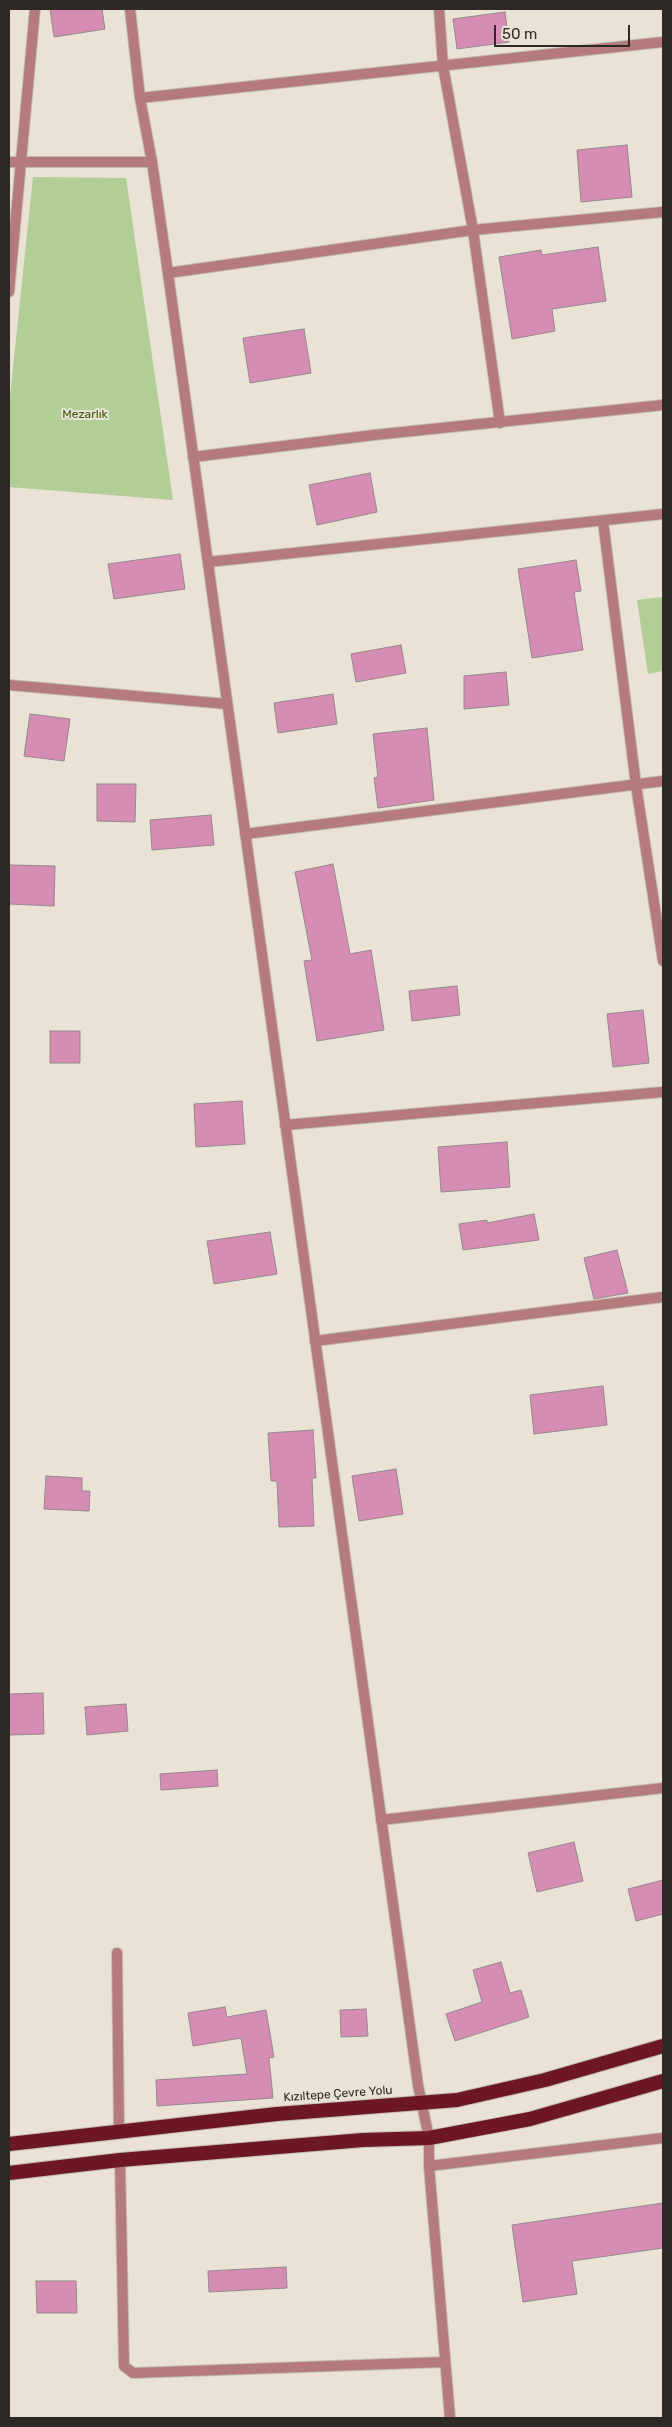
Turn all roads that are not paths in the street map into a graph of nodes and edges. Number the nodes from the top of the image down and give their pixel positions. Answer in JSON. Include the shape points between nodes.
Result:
{"nodes":[{"id":1,"x":35,"y":9,"type":"edge"},
{"id":2,"x":130,"y":9,"type":"edge"},
{"id":3,"x":439,"y":9,"type":"edge"},
{"id":4,"x":663,"y":42,"type":"edge"},
{"id":5,"x":443,"y":66,"type":"junction"},
{"id":6,"x":140,"y":98,"type":"junction"},
{"id":7,"x":9,"y":162,"type":"edge"},
{"id":8,"x":22,"y":162,"type":"junction"},
{"id":9,"x":152,"y":162,"type":"junction"},
{"id":10,"x":663,"y":212,"type":"edge"},
{"id":11,"x":473,"y":230,"type":"junction"},
{"id":12,"x":168,"y":273,"type":"junction"},
{"id":13,"x":9,"y":292,"type":"edge"},
{"id":14,"x":663,"y":406,"type":"edge"},
{"id":15,"x":500,"y":423,"type":"junction"},
{"id":16,"x":193,"y":457,"type":"junction"},
{"id":17,"x":663,"y":514,"type":"edge"},
{"id":18,"x":603,"y":521,"type":"junction"},
{"id":19,"x":208,"y":562,"type":"junction"},
{"id":20,"x":9,"y":685,"type":"edge"},
{"id":21,"x":227,"y":704,"type":"junction"},
{"id":22,"x":663,"y":781,"type":"edge"},
{"id":23,"x":636,"y":785,"type":"junction"},
{"id":24,"x":245,"y":834,"type":"junction"},
{"id":25,"x":663,"y":961,"type":"edge"},
{"id":26,"x":663,"y":1092,"type":"edge"},
{"id":27,"x":285,"y":1125,"type":"junction"},
{"id":28,"x":663,"y":1297,"type":"edge"},
{"id":29,"x":315,"y":1341,"type":"junction"},
{"id":30,"x":663,"y":1788,"type":"edge"},
{"id":31,"x":381,"y":1820,"type":"junction"},
{"id":32,"x":117,"y":1953,"type":"dead end"},
{"id":33,"x":663,"y":2046,"type":"edge"},
{"id":34,"x":663,"y":2081,"type":"edge"},
{"id":35,"x":422,"y":2103,"type":"junction"},
{"id":36,"x":119,"y":2132,"type":"junction"},
{"id":37,"x":429,"y":2138,"type":"junction"},
{"id":38,"x":663,"y":2138,"type":"edge"},
{"id":39,"x":9,"y":2144,"type":"edge"},
{"id":40,"x":120,"y":2160,"type":"junction"},
{"id":41,"x":429,"y":2166,"type":"junction"},
{"id":42,"x":9,"y":2173,"type":"edge"},
{"id":43,"x":445,"y":2362,"type":"junction"},
{"id":44,"x":450,"y":2418,"type":"edge"}],
"edges":[{"from":1,"to":8,"type":"street"},
{"from":2,"to":6,"type":"street"},
{"from":3,"to":5,"type":"street"},
{"from":4,"to":5,"type":"street"},
{"from":5,"to":6,"type":"street"},
{"from":5,"to":11,"type":"street"},
{"from":6,"to":9,"type":"street"},
{"from":7,"to":8,"type":"street"},
{"from":8,"to":9,"type":"street"},
{"from":8,"to":13,"type":"street"},
{"from":9,"to":12,"type":"street"},
{"from":10,"to":11,"type":"street"},
{"from":11,"to":12,"type":"street"},
{"from":11,"to":15,"type":"street"},
{"from":12,"to":16,"type":"street"},
{"from":14,"to":15,"type":"street"},
{"from":15,"to":16,"type":"street"},
{"from":16,"to":19,"type":"street"},
{"from":17,"to":18,"type":"street"},
{"from":18,"to":19,"type":"street"},
{"from":18,"to":23,"type":"street"},
{"from":19,"to":21,"type":"street"},
{"from":20,"to":21,"type":"street"},
{"from":21,"to":24,"type":"street"},
{"from":22,"to":23,"type":"street"},
{"from":23,"to":24,"type":"street"},
{"from":23,"to":25,"type":"street"},
{"from":24,"to":27,"type":"street"},
{"from":26,"to":27,"type":"street"},
{"from":27,"to":29,"type":"street"},
{"from":28,"to":29,"type":"street"},
{"from":29,"to":31,"type":"street"},
{"from":30,"to":31,"type":"street"},
{"from":31,"to":35,"type":"street"},
{"from":32,"to":36,"type":"street"},
{"from":33,"to":35,"type":"highway","name":"Kızıltepe Çevre Yolu","via":[[516,2087],[458,2100]]},
{"from":34,"to":37,"type":"highway","via":[[530,2119]]},
{"from":35,"to":36,"type":"highway","name":"Kızıltepe Çevre Yolu","via":[[276,2114]]},
{"from":35,"to":37,"type":"street"},
{"from":36,"to":39,"type":"highway","name":"Kızıltepe Çevre Yolu"},
{"from":37,"to":40,"type":"highway","via":[[363,2140]]},
{"from":37,"to":41,"type":"street"},
{"from":38,"to":41,"type":"street"},
{"from":40,"to":42,"type":"highway"},
{"from":40,"to":43,"type":"street","via":[[124,2366],[133,2373]]},
{"from":41,"to":43,"type":"street"},
{"from":43,"to":44,"type":"street"}]}
